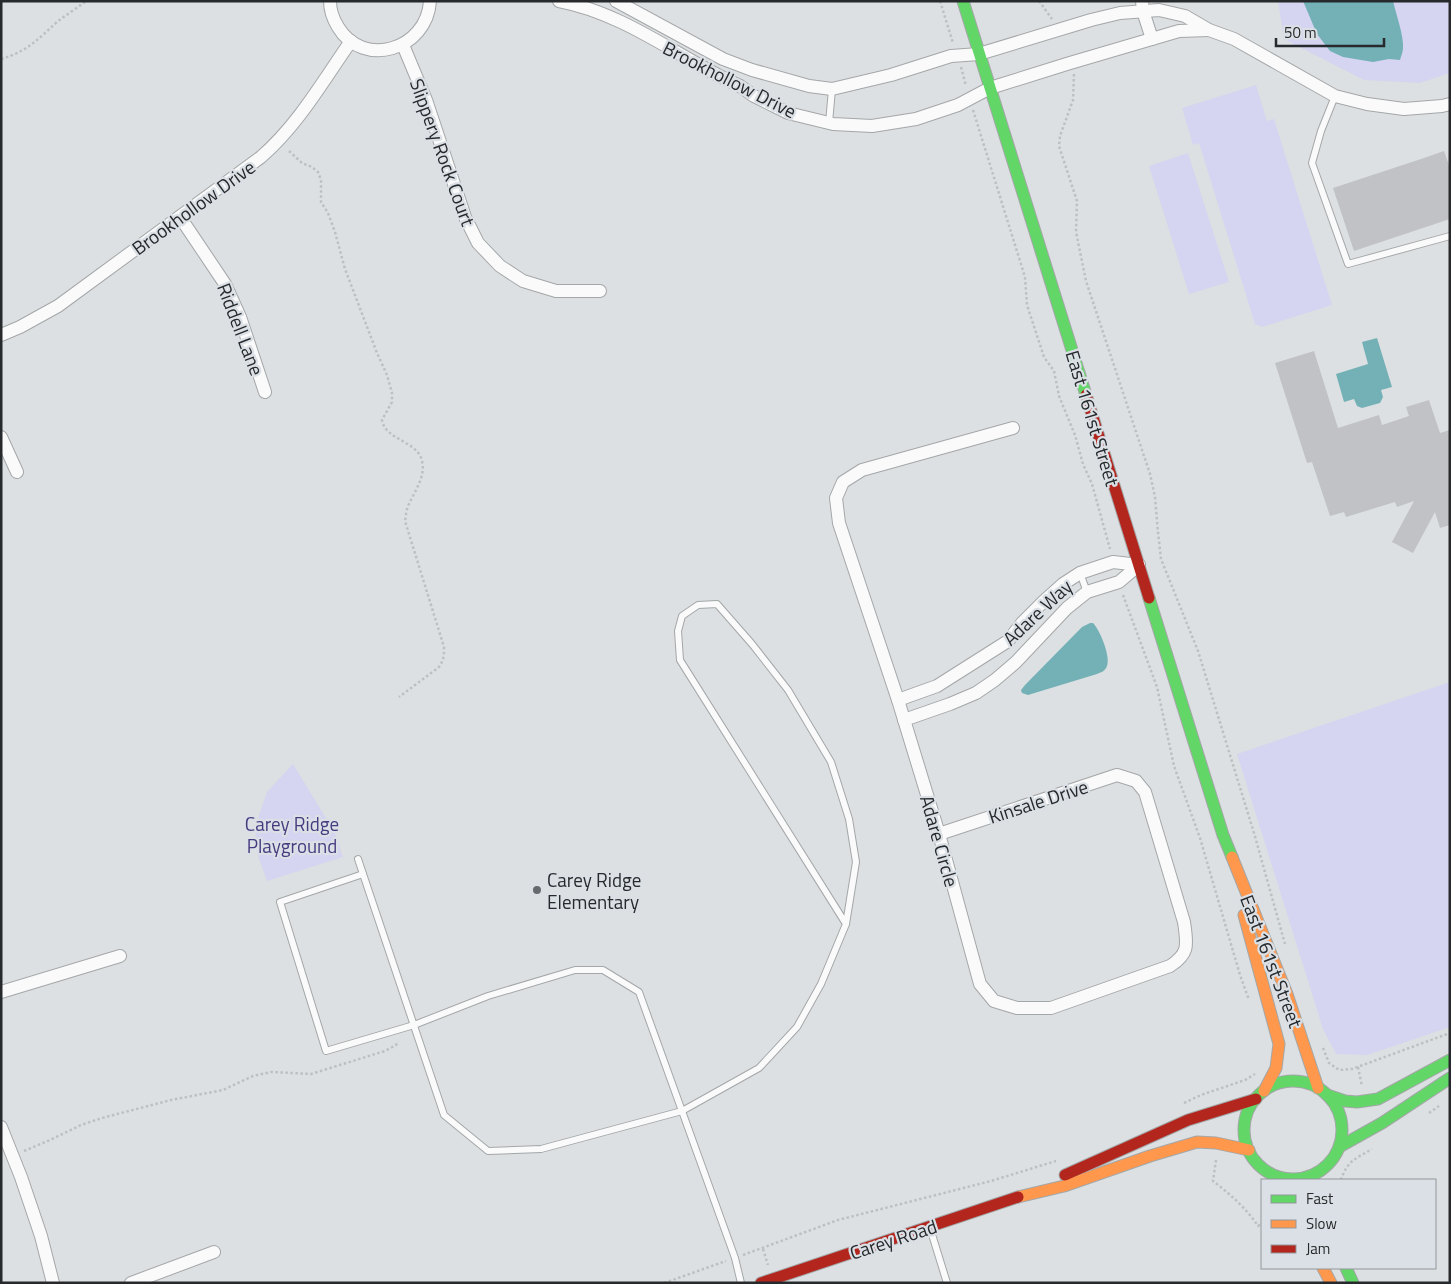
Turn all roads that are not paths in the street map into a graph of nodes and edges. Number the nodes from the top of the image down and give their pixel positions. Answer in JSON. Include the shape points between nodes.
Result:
{"nodes":[{"id":1,"x":330,"y":1,"type":"edge"},
{"id":2,"x":430,"y":1,"type":"edge"},
{"id":3,"x":559,"y":1,"type":"edge"},
{"id":4,"x":616,"y":1,"type":"edge"},
{"id":5,"x":963,"y":1,"type":"edge"},
{"id":6,"x":1143,"y":6,"type":"edge"},
{"id":7,"x":1159,"y":6,"type":"edge"},
{"id":8,"x":628,"y":8,"type":"junction"},
{"id":9,"x":624,"y":23,"type":"junction"},
{"id":10,"x":1209,"y":30,"type":"junction"},
{"id":11,"x":1152,"y":39,"type":"junction"},
{"id":12,"x":351,"y":41,"type":"junction"},
{"id":13,"x":402,"y":45,"type":"junction"},
{"id":14,"x":979,"y":54,"type":"junction"},
{"id":15,"x":724,"y":59,"type":"junction"},
{"id":16,"x":719,"y":76,"type":"junction"},
{"id":17,"x":832,"y":88,"type":"junction"},
{"id":18,"x":990,"y":88,"type":"junction"},
{"id":19,"x":1336,"y":96,"type":"junction"},
{"id":20,"x":1450,"y":104,"type":"edge"},
{"id":21,"x":829,"y":123,"type":"junction"},
{"id":22,"x":180,"y":217,"type":"junction"},
{"id":23,"x":1450,"y":236,"type":"edge"},
{"id":24,"x":600,"y":291,"type":"dead end"},
{"id":25,"x":1,"y":335,"type":"edge"},
{"id":26,"x":265,"y":392,"type":"dead end"},
{"id":27,"x":1013,"y":428,"type":"dead end"},
{"id":28,"x":1,"y":437,"type":"edge"},
{"id":29,"x":17,"y":472,"type":"dead end"},
{"id":30,"x":1139,"y":566,"type":"junction"},
{"id":31,"x":1080,"y":573,"type":"junction"},
{"id":32,"x":1087,"y":592,"type":"junction"},
{"id":33,"x":898,"y":700,"type":"junction"},
{"id":34,"x":904,"y":720,"type":"junction"},
{"id":35,"x":1136,"y":781,"type":"joint"},
{"id":36,"x":939,"y":834,"type":"junction"},
{"id":37,"x":1223,"y":835,"type":"junction"},
{"id":38,"x":358,"y":859,"type":"dead end"},
{"id":39,"x":363,"y":874,"type":"junction"},
{"id":40,"x":846,"y":924,"type":"junction"},
{"id":41,"x":120,"y":956,"type":"dead end"},
{"id":42,"x":1,"y":992,"type":"edge"},
{"id":43,"x":414,"y":1025,"type":"junction"},
{"id":44,"x":1450,"y":1060,"type":"edge"},
{"id":45,"x":1450,"y":1078,"type":"edge"},
{"id":46,"x":1323,"y":1091,"type":"junction"},
{"id":47,"x":1260,"y":1095,"type":"junction"},
{"id":48,"x":682,"y":1111,"type":"junction"},
{"id":49,"x":1,"y":1128,"type":"edge"},
{"id":50,"x":1339,"y":1147,"type":"junction"},
{"id":51,"x":1249,"y":1150,"type":"junction"},
{"id":52,"x":1331,"y":1161,"type":"junction"},
{"id":53,"x":1258,"y":1164,"type":"junction"},
{"id":54,"x":1270,"y":1179,"type":"edge"},
{"id":55,"x":1322,"y":1179,"type":"edge"},
{"id":56,"x":1025,"y":1195,"type":"junction"},
{"id":57,"x":929,"y":1227,"type":"junction"},
{"id":58,"x":214,"y":1252,"type":"dead end"},
{"id":59,"x":1324,"y":1269,"type":"edge"},
{"id":60,"x":1346,"y":1269,"type":"edge"},
{"id":61,"x":53,"y":1283,"type":"edge"},
{"id":62,"x":131,"y":1283,"type":"edge"},
{"id":63,"x":741,"y":1283,"type":"edge"},
{"id":64,"x":761,"y":1283,"type":"edge"},
{"id":65,"x":947,"y":1283,"type":"edge"},
{"id":66,"x":1331,"y":1283,"type":"edge"},
{"id":67,"x":1353,"y":1283,"type":"edge"}],
"edges":[{"from":1,"to":12,"type":"street","via":[[334,19]]},
{"from":2,"to":13,"type":"street","via":[[421,30]]},
{"from":3,"to":9,"type":"street","name":"Brookhollow Drive"},
{"from":4,"to":8,"type":"street","name":"Brookhollow Drive"},
{"from":5,"to":14,"type":"street","name":"East 161st Street"},
{"from":6,"to":7,"type":"street","name":"Brookhollow Drive"},
{"from":6,"to":11,"type":"street"},
{"from":6,"to":14,"type":"street","name":"Brookhollow Drive"},
{"from":7,"to":10,"type":"street","name":"Brookhollow Drive"},
{"from":7,"to":11,"type":"street"},
{"from":8,"to":9,"type":"lane"},
{"from":8,"to":15,"type":"street","name":"Brookhollow Drive"},
{"from":9,"to":16,"type":"street","name":"Brookhollow Drive"},
{"from":10,"to":11,"type":"street","name":"Brookhollow Drive","via":[[1179,31]]},
{"from":10,"to":19,"type":"street","via":[[1234,39]]},
{"from":11,"to":18,"type":"street","name":"Brookhollow Drive"},
{"from":12,"to":13,"type":"street","via":[[376,50]]},
{"from":12,"to":22,"type":"street","name":"Brookhollow Drive","via":[[280,140]]},
{"from":13,"to":24,"type":"street","name":"Slippery Rock Court","via":[[426,100],[465,217],[478,243],[500,266],[523,281],[556,291]]},
{"from":14,"to":17,"type":"street","name":"Brookhollow Drive","via":[[950,56],[890,75]]},
{"from":14,"to":18,"type":"street","name":"East 161st Street"},
{"from":15,"to":16,"type":"lane"},
{"from":15,"to":17,"type":"street","name":"Brookhollow Drive","via":[[809,86]]},
{"from":16,"to":21,"type":"street","name":"Brookhollow Drive","via":[[788,113]]},
{"from":17,"to":21,"type":"lane"},
{"from":18,"to":21,"type":"street","name":"Brookhollow Drive","via":[[958,105],[902,122],[872,126]]},
{"from":18,"to":30,"type":"street","name":"East 161st Street"},
{"from":19,"to":20,"type":"street","via":[[1404,109]]},
{"from":19,"to":23,"type":"lane","via":[[1312,163],[1348,264]]},
{"from":22,"to":25,"type":"street","name":"Brookhollow Drive","via":[[58,306]]},
{"from":22,"to":26,"type":"street","name":"Riddell Lane","via":[[225,284],[240,317]]},
{"from":27,"to":33,"type":"street","name":"Adare Circle","via":[[862,470],[843,482],[836,498],[839,523]]},
{"from":28,"to":29,"type":"street"},
{"from":30,"to":31,"type":"street","name":"Adare Way","via":[[1113,562]]},
{"from":30,"to":32,"type":"street","name":"Adare Way","via":[[1119,582]]},
{"from":30,"to":37,"type":"street","name":"East 161st Street"},
{"from":31,"to":32,"type":"lane"},
{"from":31,"to":33,"type":"street","name":"Adare Way","via":[[1043,602],[1008,641],[937,686]]},
{"from":32,"to":34,"type":"street","name":"Adare Way","via":[[1067,608],[1016,662],[976,693]]},
{"from":33,"to":34,"type":"street","name":"Adare Circle"},
{"from":34,"to":36,"type":"street","name":"Adare Circle"},
{"from":35,"to":36,"type":"street","name":"Kinsale Drive","via":[[1117,775]]},
{"from":35,"to":36,"type":"street","name":"Adare Circle","via":[[1145,792],[1184,922],[1185,952],[1170,966],[1051,1008],[1016,1008],[994,1001],[980,984]]},
{"from":37,"to":46,"type":"street","name":"East 161st Street"},
{"from":37,"to":47,"type":"street","name":"East 161st Street","via":[[1279,1044],[1276,1068]]},
{"from":38,"to":39,"type":"lane"},
{"from":39,"to":43,"type":"lane"},
{"from":39,"to":43,"type":"lane","via":[[280,902],[326,1051]]},
{"from":40,"to":40,"type":"lane","via":[[856,862],[849,820],[831,762],[788,690],[752,644],[717,604],[698,606],[682,616],[678,631],[680,660]]},
{"from":40,"to":48,"type":"lane","via":[[821,984],[797,1027],[759,1068]]},
{"from":41,"to":42,"type":"street"},
{"from":43,"to":48,"type":"lane","via":[[444,1116],[488,1152],[541,1149]]},
{"from":43,"to":48,"type":"lane","via":[[488,996],[567,972],[603,970],[639,992]]},
{"from":44,"to":46,"type":"street","via":[[1378,1099],[1345,1101]]},
{"from":45,"to":50,"type":"street","via":[[1355,1140]]},
{"from":46,"to":47,"type":"street","via":[[1305,1082],[1291,1081],[1277,1084]]},
{"from":46,"to":50,"type":"street","via":[[1336,1106],[1341,1119]]},
{"from":47,"to":51,"type":"street","via":[[1249,1110],[1245,1123]]},
{"from":47,"to":56,"type":"street","name":"Carey Road","via":[[1123,1148]]},
{"from":48,"to":63,"type":"lane"},
{"from":49,"to":61,"type":"street","via":[[41,1236]]},
{"from":50,"to":52,"type":"street"},
{"from":51,"to":53,"type":"street"},
{"from":51,"to":56,"type":"street","name":"Carey Road","via":[[1216,1142],[1197,1142],[1064,1186]]},
{"from":52,"to":53,"type":"street","via":[[1319,1172],[1304,1178],[1287,1179],[1271,1174]]},
{"from":52,"to":55,"type":"street"},
{"from":53,"to":54,"type":"street"},
{"from":56,"to":57,"type":"street","name":"Carey Road"},
{"from":57,"to":64,"type":"street","name":"Carey Road"},
{"from":57,"to":65,"type":"lane"},
{"from":58,"to":62,"type":"street"},
{"from":59,"to":66,"type":"street"},
{"from":60,"to":67,"type":"street"}]}
